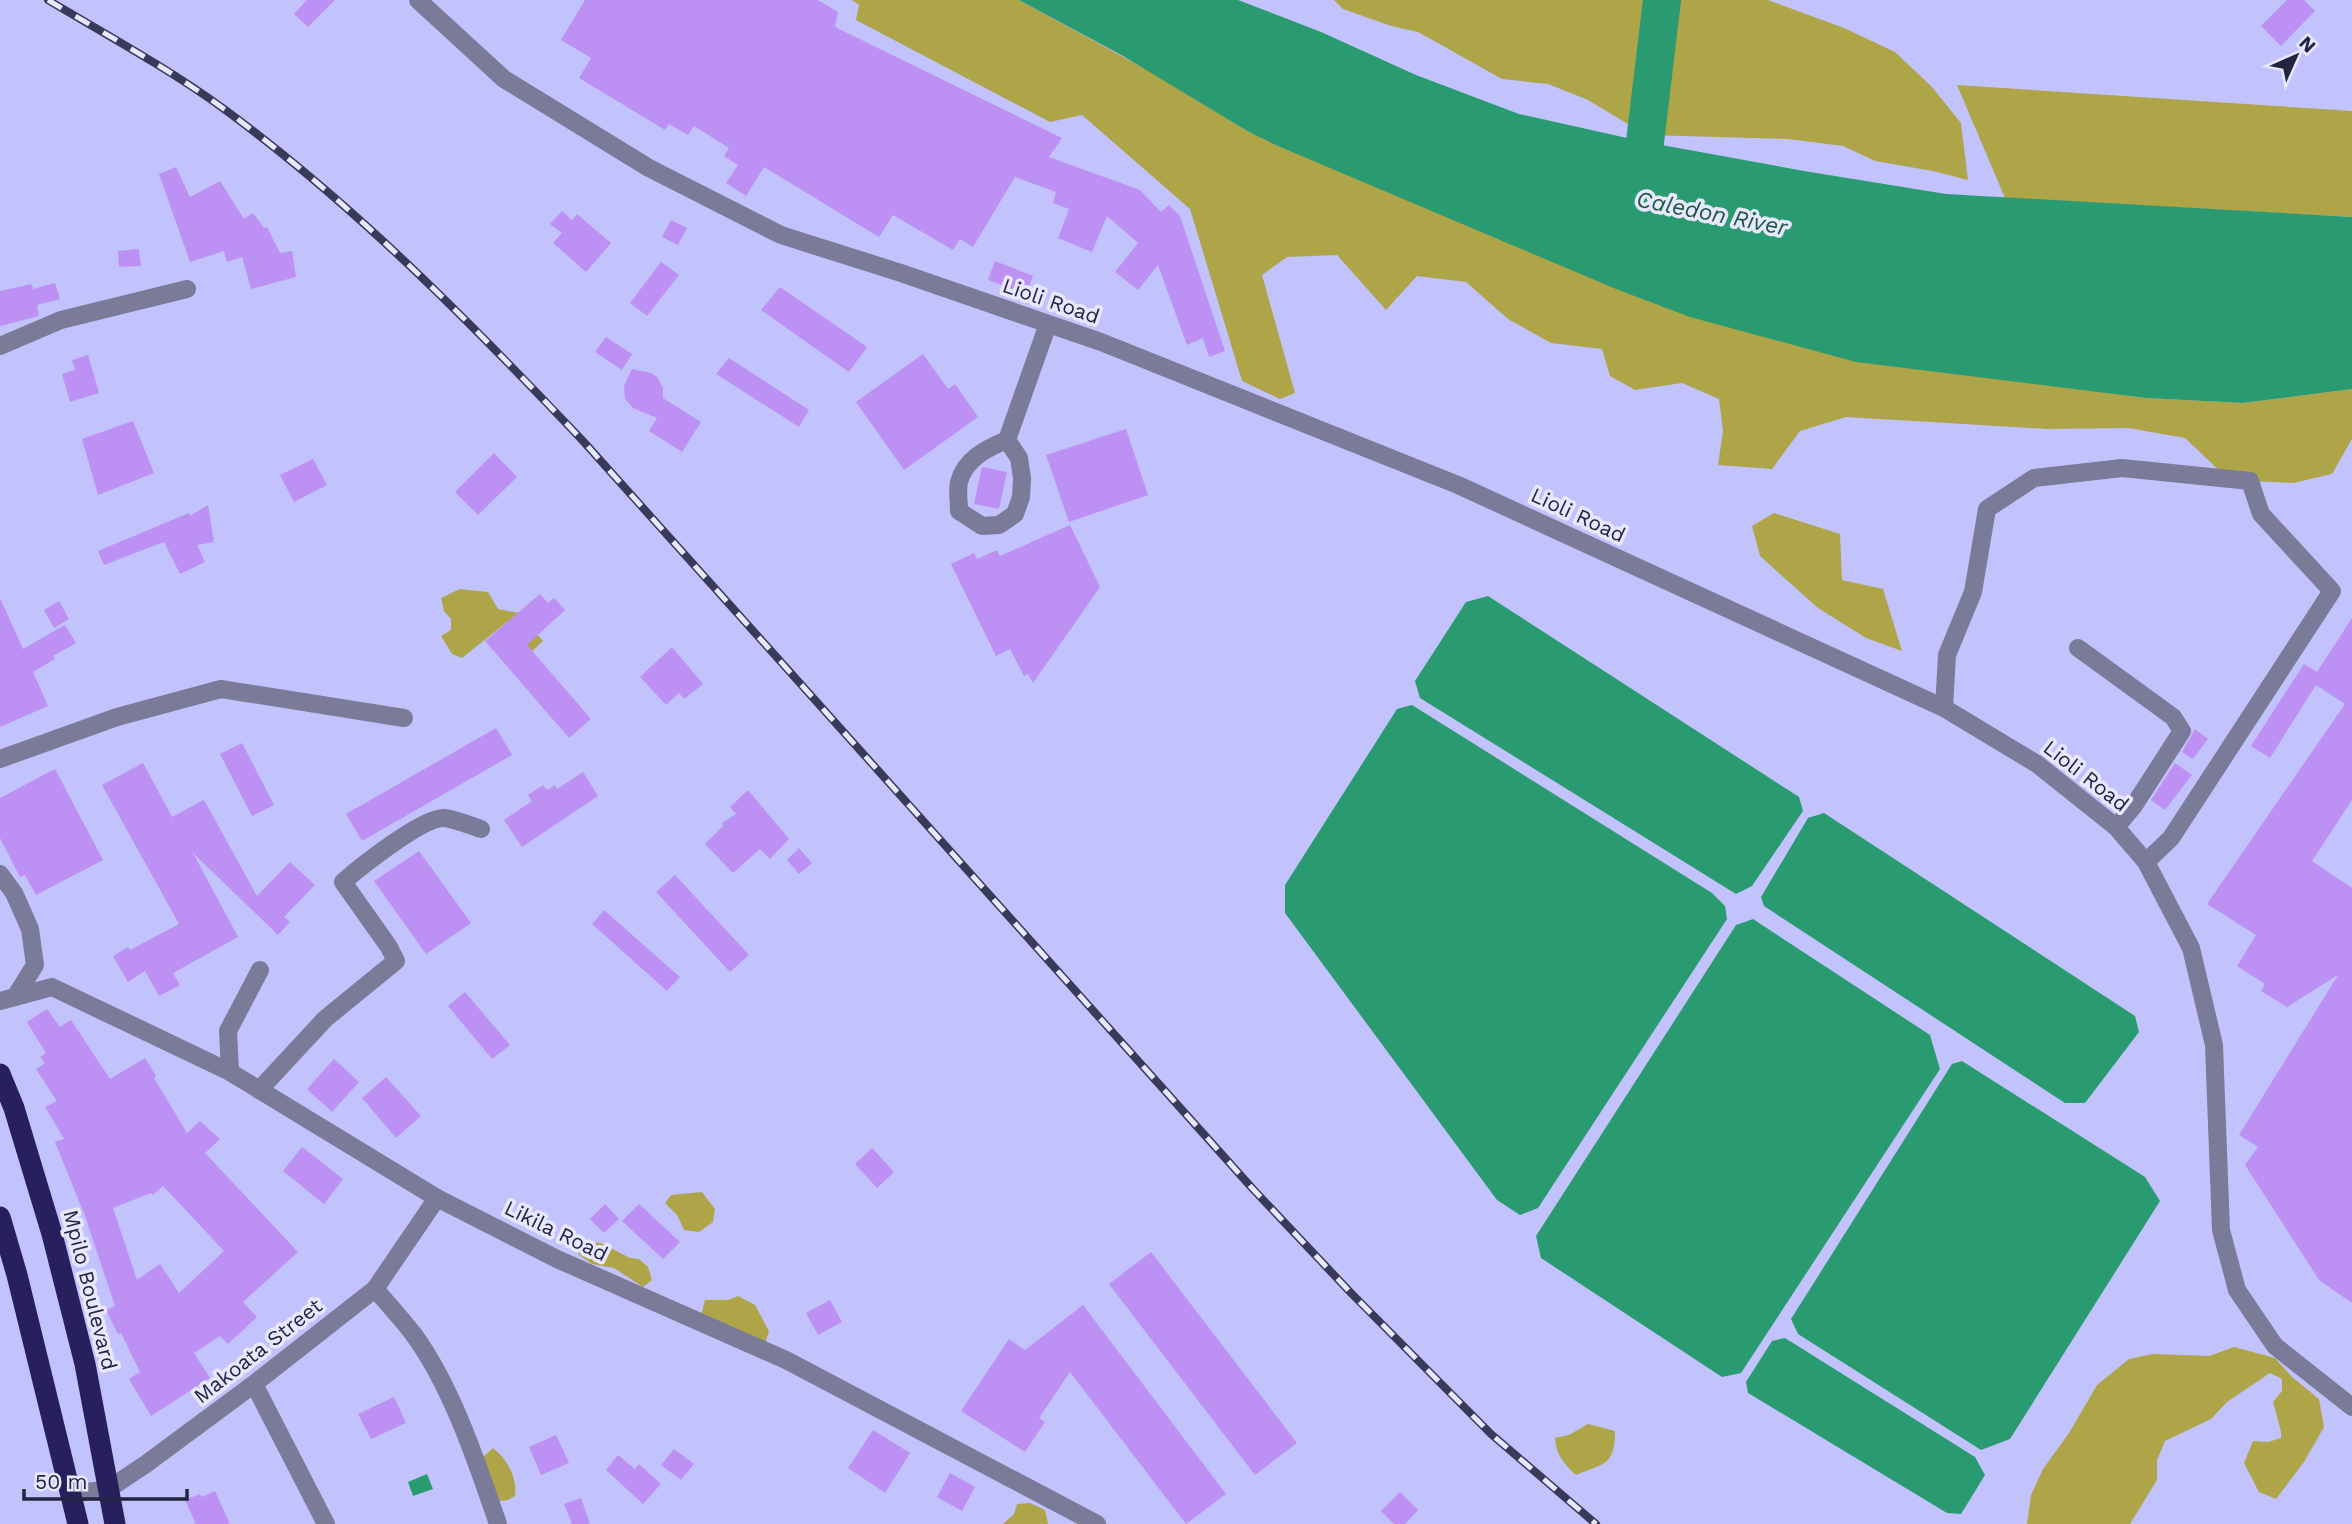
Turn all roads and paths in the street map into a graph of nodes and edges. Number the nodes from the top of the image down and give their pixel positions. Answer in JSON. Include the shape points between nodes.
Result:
{"nodes":[{"id":1,"x":418,"y":0,"type":"edge"},
{"id":2,"x":187,"y":289,"type":"dead end"},
{"id":3,"x":1048,"y":324,"type":"junction"},
{"id":4,"x":0,"y":346,"type":"edge"},
{"id":5,"x":1007,"y":440,"type":"junction"},
{"id":6,"x":2078,"y":648,"type":"dead end"},
{"id":7,"x":1944,"y":708,"type":"junction"},
{"id":8,"x":404,"y":718,"type":"dead end"},
{"id":9,"x":0,"y":759,"type":"edge"},
{"id":10,"x":2116,"y":827,"type":"junction"},
{"id":11,"x":481,"y":829,"type":"dead end"},
{"id":12,"x":2146,"y":862,"type":"junction"},
{"id":13,"x":0,"y":874,"type":"edge"},
{"id":14,"x":260,"y":970,"type":"dead end"},
{"id":15,"x":7,"y":999,"type":"edge"},
{"id":16,"x":230,"y":1072,"type":"junction"},
{"id":17,"x":0,"y":1073,"type":"edge"},
{"id":18,"x":259,"y":1090,"type":"junction"},
{"id":19,"x":437,"y":1198,"type":"junction"},
{"id":20,"x":0,"y":1217,"type":"edge"},
{"id":21,"x":375,"y":1289,"type":"junction"},
{"id":22,"x":254,"y":1384,"type":"junction"},
{"id":23,"x":2352,"y":1407,"type":"edge"},
{"id":24,"x":107,"y":1490,"type":"junction"},
{"id":25,"x":71,"y":1493,"type":"junction"},
{"id":26,"x":78,"y":1524,"type":"edge"},
{"id":27,"x":115,"y":1524,"type":"edge"},
{"id":28,"x":326,"y":1524,"type":"edge"},
{"id":29,"x":498,"y":1524,"type":"edge"},
{"id":30,"x":1097,"y":1524,"type":"edge"}],
"edges":[{"from":1,"to":3,"type":"street","name":"Lioli Road","via":[[504,79],[649,168],[781,235]]},
{"from":2,"to":4,"type":"street","via":[[61,320]]},
{"from":3,"to":5,"type":"street"},
{"from":3,"to":7,"type":"street","name":"Lioli Road","via":[[1458,485]]},
{"from":5,"to":5,"type":"street","via":[[984,449],[968,464],[958,483],[958,510],[982,526],[999,525],[1015,514],[1021,497],[1019,458]]},
{"from":6,"to":10,"type":"street","via":[[2174,717],[2182,731]]},
{"from":7,"to":10,"type":"street","name":"Lioli Road","via":[[2037,764]]},
{"from":7,"to":12,"type":"street","via":[[1947,654],[1973,592],[1987,509],[2034,478],[2122,468],[2250,481],[2261,514],[2332,591],[2171,838]]},
{"from":8,"to":9,"type":"street","via":[[221,689],[117,717]]},
{"from":10,"to":12,"type":"street","name":"Lioli Road"},
{"from":11,"to":18,"type":"street","via":[[442,818],[366,861],[343,881],[396,961],[325,1018]]},
{"from":12,"to":23,"type":"street","name":"Lioli Road","via":[[2191,948],[2214,1045],[2221,1230],[2237,1290],[2275,1346]]},
{"from":13,"to":15,"type":"street","via":[[30,929],[35,965]]},
{"from":14,"to":16,"type":"street","via":[[228,1031]]},
{"from":15,"to":16,"type":"street","name":"Likila Road","via":[[52,987]]},
{"from":16,"to":18,"type":"street","name":"Likila Road"},
{"from":17,"to":24,"type":"highway","name":"Mpilo Boulevard","via":[[52,1234],[85,1364]]},
{"from":18,"to":19,"type":"street","name":"Likila Road"},
{"from":19,"to":21,"type":"street","name":"Makoata Street"},
{"from":19,"to":30,"type":"street","name":"Likila Road","via":[[557,1259],[786,1360]]},
{"from":20,"to":25,"type":"highway"},
{"from":21,"to":22,"type":"street","name":"Makoata Street"},
{"from":21,"to":29,"type":"street","via":[[413,1334],[432,1366],[472,1452]]},
{"from":22,"to":24,"type":"street","name":"Makoata Street"},
{"from":22,"to":28,"type":"street"},
{"from":24,"to":25,"type":"street"},
{"from":24,"to":27,"type":"highway","name":"Mpilo Boulevard"},
{"from":25,"to":26,"type":"highway"}]}
